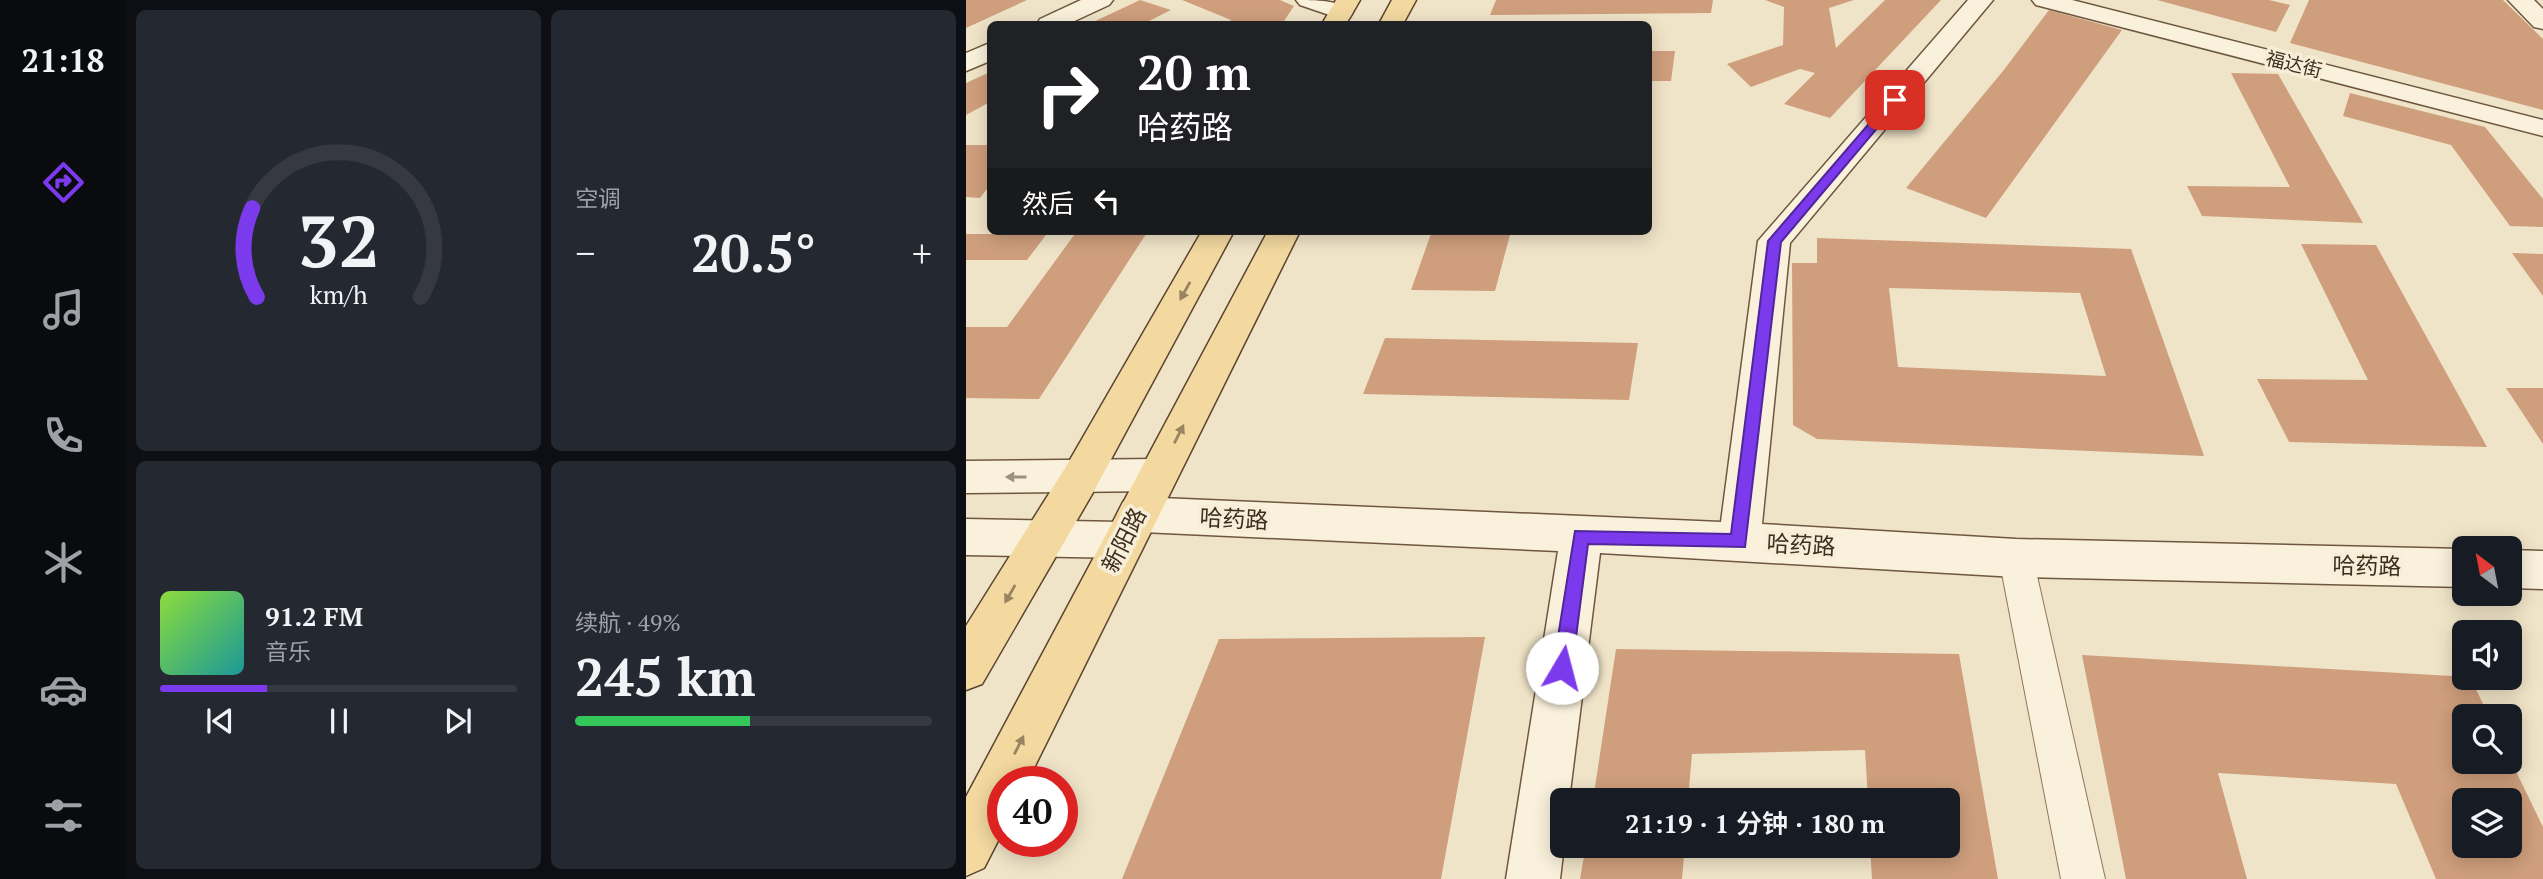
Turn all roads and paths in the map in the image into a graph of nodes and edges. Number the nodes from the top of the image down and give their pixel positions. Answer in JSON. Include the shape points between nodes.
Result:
{"nodes":[{"id":1,"x":1101,"y":0,"type":"edge"},
{"id":2,"x":1308,"y":0,"type":"edge"},
{"id":3,"x":1404,"y":0,"type":"edge"},
{"id":4,"x":1981,"y":0,"type":"edge"},
{"id":5,"x":2045,"y":0,"type":"edge"},
{"id":6,"x":2520,"y":0,"type":"edge"},
{"id":7,"x":1341,"y":12,"type":"edge"},
{"id":8,"x":1056,"y":21,"type":"edge"},
{"id":9,"x":1393,"y":21,"type":"edge"},
{"id":10,"x":2543,"y":22,"type":"edge"},
{"id":11,"x":987,"y":52,"type":"edge"},
{"id":12,"x":966,"y":63,"type":"edge"},
{"id":13,"x":2543,"y":128,"type":"edge"},
{"id":14,"x":1216,"y":235,"type":"edge"},
{"id":15,"x":1282,"y":235,"type":"edge"},
{"id":16,"x":1157,"y":475,"type":"junction"},
{"id":17,"x":966,"y":477,"type":"edge"},
{"id":18,"x":1081,"y":477,"type":"junction"},
{"id":19,"x":1131,"y":527,"type":"junction"},
{"id":20,"x":966,"y":537,"type":"edge"},
{"id":21,"x":1581,"y":537,"type":"junction"},
{"id":22,"x":1042,"y":538,"type":"junction"},
{"id":23,"x":1739,"y":541,"type":"junction"},
{"id":24,"x":2016,"y":558,"type":"junction"},
{"id":25,"x":2452,"y":568,"type":"edge"},
{"id":26,"x":2522,"y":569,"type":"edge"},
{"id":27,"x":2543,"y":569,"type":"edge"},
{"id":28,"x":966,"y":668,"type":"edge"},
{"id":29,"x":966,"y":850,"type":"edge"},
{"id":30,"x":1533,"y":879,"type":"edge"},
{"id":31,"x":2083,"y":879,"type":"edge"}],
"edges":[{"from":1,"to":8,"type":"street"},
{"from":2,"to":7,"type":"street"},
{"from":3,"to":9,"type":"main road"},
{"from":4,"to":23,"type":"street","via":[[1774,241]]},
{"from":5,"to":13,"type":"street","name":"福达街"},
{"from":6,"to":10,"type":"street"},
{"from":11,"to":12,"type":"street"},
{"from":14,"to":18,"type":"main road","one_way":true},
{"from":16,"to":15,"type":"main road","name":"新阳路","one_way":true},
{"from":16,"to":18,"type":"street"},
{"from":16,"to":19,"type":"main road","name":"新阳路"},
{"from":18,"to":17,"type":"street","one_way":true},
{"from":18,"to":22,"type":"main road"},
{"from":19,"to":21,"type":"street","name":"哈药路"},
{"from":19,"to":22,"type":"street","name":"哈药路"},
{"from":29,"to":19,"type":"main road","name":"新阳路","one_way":true},
{"from":20,"to":22,"type":"street","name":"哈药路"},
{"from":21,"to":23,"type":"street","name":"哈药路"},
{"from":21,"to":30,"type":"street"},
{"from":22,"to":28,"type":"main road","one_way":true},
{"from":23,"to":24,"type":"street","name":"哈药路"},
{"from":24,"to":25,"type":"street","name":"哈药路"},
{"from":24,"to":31,"type":"street"},
{"from":26,"to":27,"type":"street"}]}
